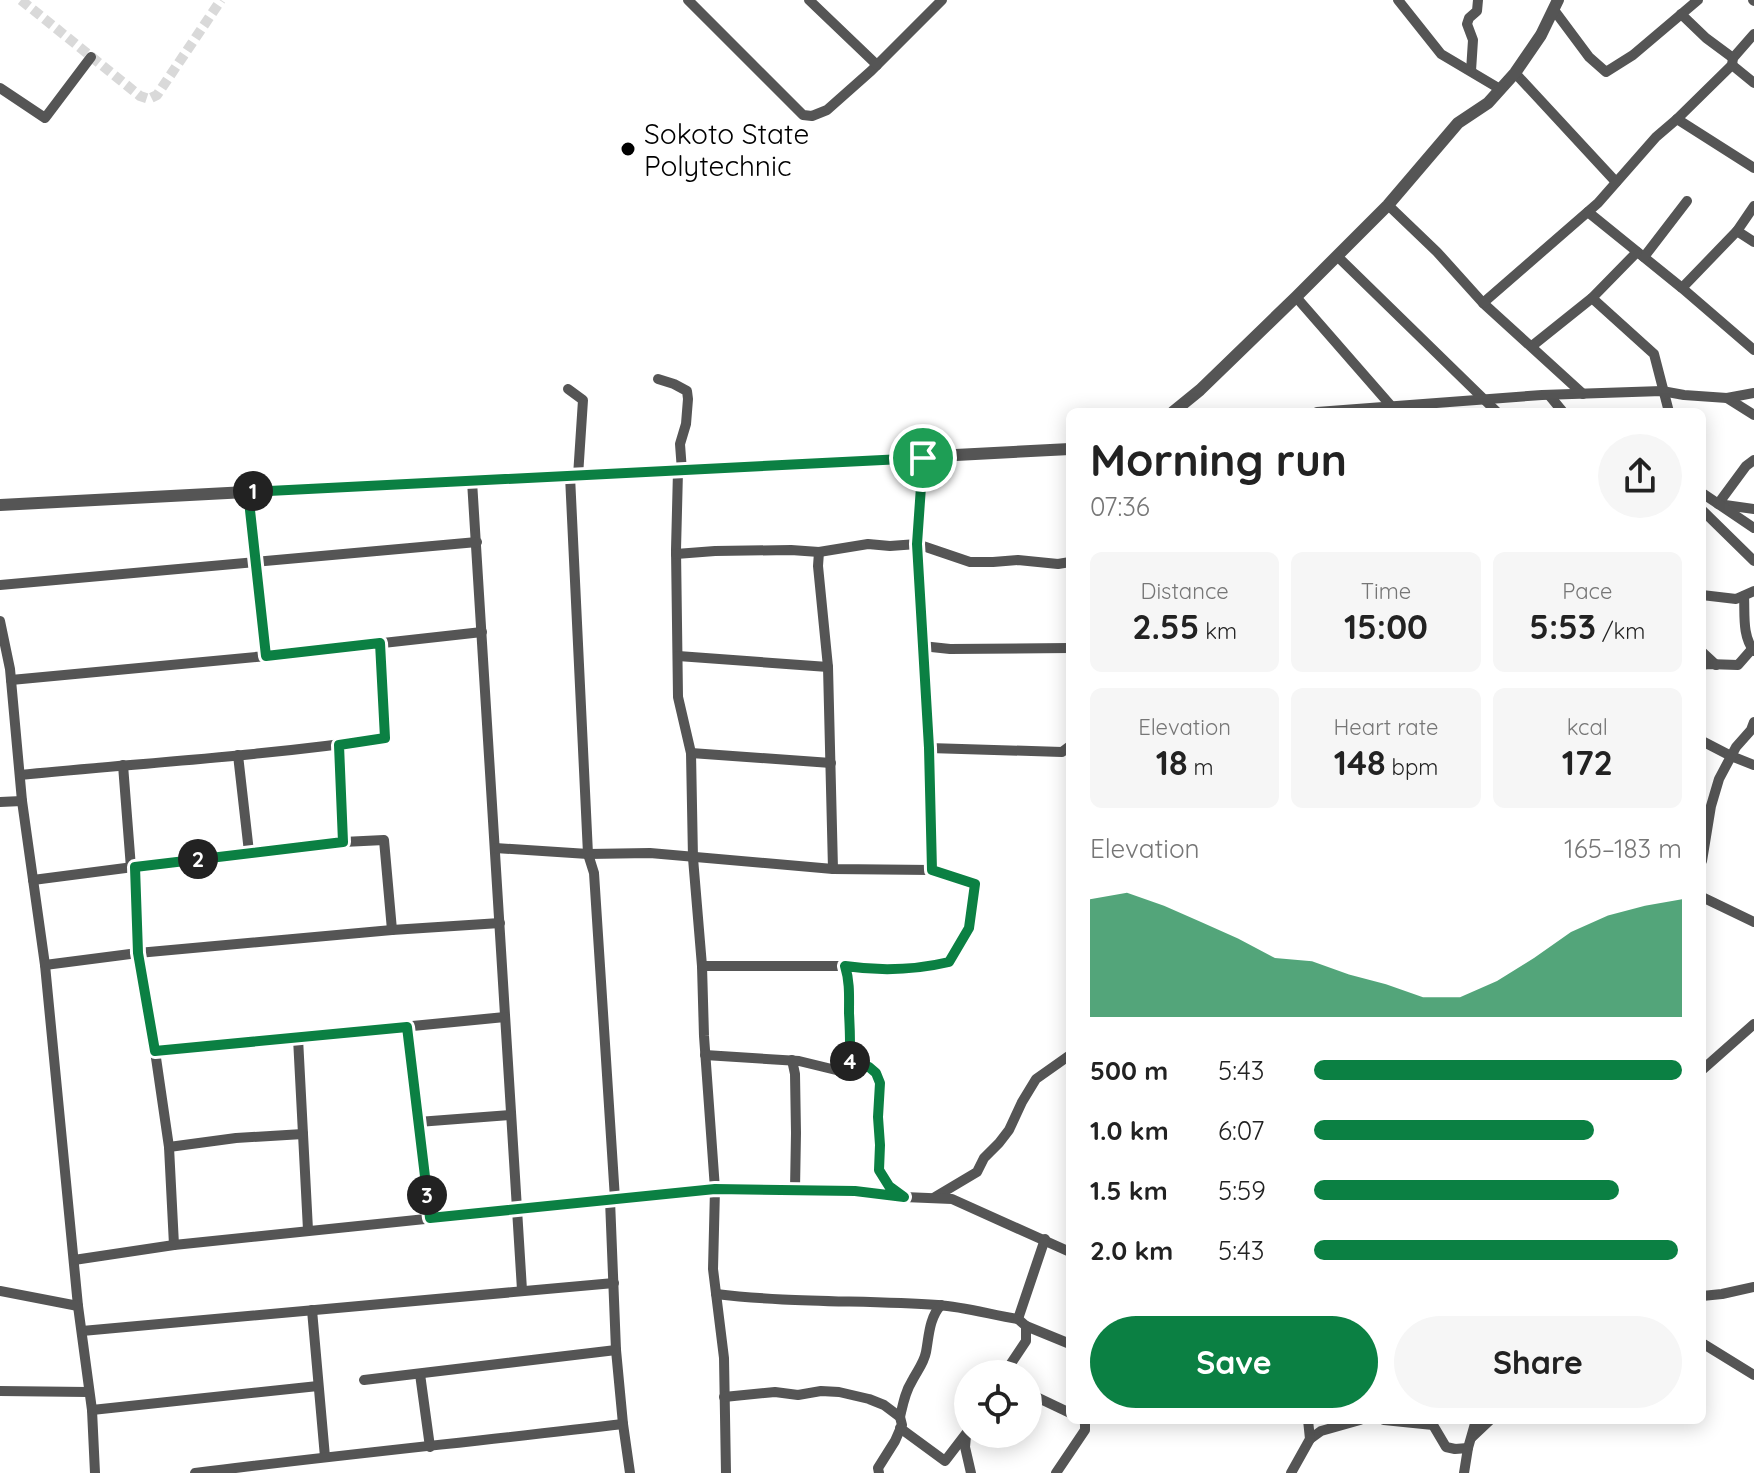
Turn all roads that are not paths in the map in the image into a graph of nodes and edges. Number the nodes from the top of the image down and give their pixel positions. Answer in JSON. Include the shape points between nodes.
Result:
{"nodes":[{"id":1,"x":688,"y":0,"type":"edge"},
{"id":2,"x":809,"y":0,"type":"edge"},
{"id":3,"x":942,"y":0,"type":"edge"},
{"id":4,"x":1398,"y":0,"type":"edge"},
{"id":5,"x":1478,"y":0,"type":"edge"},
{"id":6,"x":1698,"y":0,"type":"edge"},
{"id":7,"x":1556,"y":5,"type":"edge"},
{"id":8,"x":1681,"y":14,"type":"junction"},
{"id":9,"x":1754,"y":34,"type":"edge"},
{"id":10,"x":91,"y":57,"type":"dead end"},
{"id":11,"x":1732,"y":61,"type":"junction"},
{"id":12,"x":877,"y":65,"type":"junction"},
{"id":13,"x":1471,"y":71,"type":"junction"},
{"id":14,"x":1515,"y":73,"type":"junction"},
{"id":15,"x":1754,"y":83,"type":"edge"},
{"id":16,"x":0,"y":88,"type":"edge"},
{"id":17,"x":1500,"y":89,"type":"junction"},
{"id":18,"x":1677,"y":119,"type":"junction"},
{"id":19,"x":1754,"y":168,"type":"edge"},
{"id":20,"x":1616,"y":182,"type":"junction"},
{"id":21,"x":1687,"y":201,"type":"dead end"},
{"id":22,"x":1388,"y":205,"type":"junction"},
{"id":23,"x":1754,"y":206,"type":"edge"},
{"id":24,"x":1588,"y":212,"type":"junction"},
{"id":25,"x":1737,"y":231,"type":"junction"},
{"id":26,"x":1754,"y":242,"type":"edge"},
{"id":27,"x":1640,"y":254,"type":"junction"},
{"id":28,"x":1337,"y":256,"type":"junction"},
{"id":29,"x":1682,"y":288,"type":"junction"},
{"id":30,"x":1296,"y":297,"type":"junction"},
{"id":31,"x":1592,"y":298,"type":"junction"},
{"id":32,"x":1483,"y":303,"type":"junction"},
{"id":33,"x":1532,"y":346,"type":"junction"},
{"id":34,"x":1754,"y":350,"type":"edge"},
{"id":35,"x":658,"y":379,"type":"dead end"},
{"id":36,"x":568,"y":389,"type":"dead end"},
{"id":37,"x":1662,"y":391,"type":"junction"},
{"id":38,"x":1754,"y":393,"type":"edge"},
{"id":39,"x":1583,"y":394,"type":"junction"},
{"id":40,"x":1549,"y":395,"type":"junction"},
{"id":41,"x":1727,"y":398,"type":"junction"},
{"id":42,"x":1487,"y":400,"type":"junction"},
{"id":43,"x":1392,"y":407,"type":"junction"},
{"id":44,"x":1178,"y":408,"type":"edge"},
{"id":45,"x":1381,"y":408,"type":"edge"},
{"id":46,"x":1494,"y":408,"type":"edge"},
{"id":47,"x":1560,"y":408,"type":"edge"},
{"id":48,"x":1668,"y":408,"type":"edge"},
{"id":49,"x":1754,"y":415,"type":"edge"},
{"id":50,"x":1066,"y":449,"type":"edge"},
{"id":51,"x":923,"y":458,"type":"junction"},
{"id":52,"x":1754,"y":460,"type":"edge"},
{"id":53,"x":680,"y":471,"type":"junction"},
{"id":54,"x":574,"y":476,"type":"junction"},
{"id":55,"x":472,"y":481,"type":"junction"},
{"id":56,"x":248,"y":492,"type":"junction"},
{"id":57,"x":1706,"y":496,"type":"edge"},
{"id":58,"x":1718,"y":504,"type":"junction"},
{"id":59,"x":0,"y":505,"type":"edge"},
{"id":60,"x":1754,"y":509,"type":"edge"},
{"id":61,"x":1706,"y":514,"type":"edge"},
{"id":62,"x":1754,"y":528,"type":"edge"},
{"id":63,"x":477,"y":542,"type":"junction"},
{"id":64,"x":917,"y":544,"type":"junction"},
{"id":65,"x":819,"y":552,"type":"junction"},
{"id":66,"x":676,"y":554,"type":"junction"},
{"id":67,"x":1754,"y":561,"type":"edge"},
{"id":68,"x":257,"y":562,"type":"junction"},
{"id":69,"x":1066,"y":563,"type":"edge"},
{"id":70,"x":0,"y":585,"type":"edge"},
{"id":71,"x":1749,"y":594,"type":"edge"},
{"id":72,"x":1706,"y":595,"type":"edge"},
{"id":73,"x":0,"y":621,"type":"edge"},
{"id":74,"x":482,"y":632,"type":"junction"},
{"id":75,"x":380,"y":643,"type":"junction"},
{"id":76,"x":922,"y":646,"type":"junction"},
{"id":77,"x":1066,"y":648,"type":"edge"},
{"id":78,"x":1753,"y":650,"type":"edge"},
{"id":79,"x":266,"y":656,"type":"junction"},
{"id":80,"x":678,"y":656,"type":"junction"},
{"id":81,"x":1706,"y":656,"type":"edge"},
{"id":82,"x":1706,"y":665,"type":"edge"},
{"id":83,"x":1716,"y":665,"type":"junction"},
{"id":84,"x":828,"y":667,"type":"junction"},
{"id":85,"x":7,"y":673,"type":"edge"},
{"id":86,"x":1754,"y":722,"type":"edge"},
{"id":87,"x":1706,"y":743,"type":"edge"},
{"id":88,"x":339,"y":745,"type":"junction"},
{"id":89,"x":929,"y":748,"type":"junction"},
{"id":90,"x":1066,"y":749,"type":"edge"},
{"id":91,"x":691,"y":753,"type":"junction"},
{"id":92,"x":238,"y":755,"type":"junction"},
{"id":93,"x":1731,"y":756,"type":"junction"},
{"id":94,"x":831,"y":763,"type":"junction"},
{"id":95,"x":123,"y":765,"type":"junction"},
{"id":96,"x":1754,"y":765,"type":"edge"},
{"id":97,"x":20,"y":775,"type":"junction"},
{"id":98,"x":22,"y":801,"type":"junction"},
{"id":99,"x":0,"y":802,"type":"edge"},
{"id":100,"x":1706,"y":837,"type":"edge"},
{"id":101,"x":343,"y":842,"type":"junction"},
{"id":102,"x":495,"y":848,"type":"junction"},
{"id":103,"x":249,"y":852,"type":"junction"},
{"id":104,"x":588,"y":854,"type":"junction"},
{"id":105,"x":693,"y":858,"type":"junction"},
{"id":106,"x":133,"y":867,"type":"junction"},
{"id":107,"x":833,"y":869,"type":"junction"},
{"id":108,"x":932,"y":870,"type":"junction"},
{"id":109,"x":33,"y":880,"type":"junction"},
{"id":110,"x":1706,"y":899,"type":"edge"},
{"id":111,"x":1754,"y":922,"type":"edge"},
{"id":112,"x":500,"y":923,"type":"junction"},
{"id":113,"x":392,"y":930,"type":"junction"},
{"id":114,"x":138,"y":953,"type":"junction"},
{"id":115,"x":45,"y":965,"type":"junction"},
{"id":116,"x":702,"y":966,"type":"junction"},
{"id":117,"x":845,"y":966,"type":"junction"},
{"id":118,"x":505,"y":1017,"type":"junction"},
{"id":119,"x":1754,"y":1024,"type":"edge"},
{"id":120,"x":407,"y":1027,"type":"junction"},
{"id":121,"x":298,"y":1038,"type":"junction"},
{"id":122,"x":155,"y":1051,"type":"junction"},
{"id":123,"x":705,"y":1055,"type":"junction"},
{"id":124,"x":1066,"y":1058,"type":"edge"},
{"id":125,"x":792,"y":1060,"type":"junction"},
{"id":126,"x":1706,"y":1066,"type":"edge"},
{"id":127,"x":849,"y":1067,"type":"junction"},
{"id":128,"x":511,"y":1115,"type":"junction"},
{"id":129,"x":418,"y":1122,"type":"junction"},
{"id":130,"x":303,"y":1134,"type":"junction"},
{"id":131,"x":169,"y":1147,"type":"junction"},
{"id":132,"x":715,"y":1189,"type":"junction"},
{"id":133,"x":795,"y":1189,"type":"junction"},
{"id":134,"x":904,"y":1197,"type":"junction"},
{"id":135,"x":933,"y":1198,"type":"junction"},
{"id":136,"x":612,"y":1200,"type":"junction"},
{"id":137,"x":517,"y":1209,"type":"junction"},
{"id":138,"x":430,"y":1218,"type":"junction"},
{"id":139,"x":308,"y":1230,"type":"junction"},
{"id":140,"x":1045,"y":1239,"type":"junction"},
{"id":141,"x":174,"y":1245,"type":"junction"},
{"id":142,"x":1066,"y":1250,"type":"edge"},
{"id":143,"x":74,"y":1260,"type":"junction"},
{"id":144,"x":614,"y":1283,"type":"junction"},
{"id":145,"x":1754,"y":1287,"type":"edge"},
{"id":146,"x":522,"y":1290,"type":"junction"},
{"id":147,"x":0,"y":1291,"type":"edge"},
{"id":148,"x":716,"y":1294,"type":"junction"},
{"id":149,"x":1706,"y":1295,"type":"edge"},
{"id":150,"x":941,"y":1305,"type":"junction"},
{"id":151,"x":78,"y":1306,"type":"junction"},
{"id":152,"x":312,"y":1310,"type":"junction"},
{"id":153,"x":1022,"y":1323,"type":"junction"},
{"id":154,"x":82,"y":1331,"type":"junction"},
{"id":155,"x":1066,"y":1342,"type":"edge"},
{"id":156,"x":1706,"y":1345,"type":"edge"},
{"id":157,"x":616,"y":1350,"type":"junction"},
{"id":158,"x":1013,"y":1360,"type":"edge"},
{"id":159,"x":420,"y":1374,"type":"junction"},
{"id":160,"x":1754,"y":1375,"type":"edge"},
{"id":161,"x":364,"y":1380,"type":"dead end"},
{"id":162,"x":318,"y":1386,"type":"junction"},
{"id":163,"x":0,"y":1391,"type":"edge"},
{"id":164,"x":88,"y":1392,"type":"junction"},
{"id":165,"x":724,"y":1397,"type":"junction"},
{"id":166,"x":1042,"y":1400,"type":"edge"},
{"id":167,"x":92,"y":1410,"type":"junction"},
{"id":168,"x":1066,"y":1411,"type":"edge"},
{"id":169,"x":900,"y":1422,"type":"junction"},
{"id":170,"x":623,"y":1424,"type":"junction"},
{"id":171,"x":1085,"y":1424,"type":"edge"},
{"id":172,"x":1308,"y":1424,"type":"edge"},
{"id":173,"x":1346,"y":1424,"type":"edge"},
{"id":174,"x":1423,"y":1424,"type":"edge"},
{"id":175,"x":1475,"y":1424,"type":"edge"},
{"id":176,"x":1487,"y":1424,"type":"edge"},
{"id":177,"x":1310,"y":1439,"type":"junction"},
{"id":178,"x":1470,"y":1443,"type":"junction"},
{"id":179,"x":430,"y":1447,"type":"junction"},
{"id":180,"x":955,"y":1448,"type":"edge"},
{"id":181,"x":965,"y":1448,"type":"edge"},
{"id":182,"x":325,"y":1457,"type":"junction"},
{"id":183,"x":95,"y":1473,"type":"edge"},
{"id":184,"x":195,"y":1473,"type":"edge"},
{"id":185,"x":630,"y":1473,"type":"edge"},
{"id":186,"x":726,"y":1473,"type":"edge"},
{"id":187,"x":879,"y":1473,"type":"edge"},
{"id":188,"x":971,"y":1473,"type":"edge"},
{"id":189,"x":1056,"y":1473,"type":"edge"},
{"id":190,"x":1291,"y":1473,"type":"edge"},
{"id":191,"x":1464,"y":1473,"type":"edge"}],
"edges":[{"from":1,"to":12,"type":"street","via":[[803,115],[827,110]]},
{"from":2,"to":12,"type":"street"},
{"from":3,"to":12,"type":"street"},
{"from":4,"to":13,"type":"street","via":[[1441,54]]},
{"from":5,"to":13,"type":"street","via":[[1467,24],[1473,40]]},
{"from":6,"to":8,"type":"street"},
{"from":7,"to":8,"type":"street","via":[[1589,57],[1606,72]]},
{"from":7,"to":14,"type":"street"},
{"from":8,"to":11,"type":"street"},
{"from":9,"to":11,"type":"street"},
{"from":10,"to":16,"type":"street","via":[[45,118]]},
{"from":11,"to":15,"type":"street"},
{"from":11,"to":18,"type":"street"},
{"from":13,"to":17,"type":"street"},
{"from":14,"to":17,"type":"street"},
{"from":14,"to":20,"type":"street"},
{"from":17,"to":22,"type":"street","via":[[1458,123]]},
{"from":18,"to":19,"type":"street"},
{"from":18,"to":20,"type":"street"},
{"from":20,"to":24,"type":"street"},
{"from":21,"to":27,"type":"street"},
{"from":22,"to":28,"type":"street"},
{"from":22,"to":32,"type":"street"},
{"from":23,"to":25,"type":"street"},
{"from":24,"to":27,"type":"street"},
{"from":24,"to":32,"type":"street"},
{"from":25,"to":26,"type":"street"},
{"from":25,"to":29,"type":"street"},
{"from":27,"to":29,"type":"street"},
{"from":27,"to":31,"type":"street"},
{"from":28,"to":30,"type":"street"},
{"from":28,"to":42,"type":"street"},
{"from":29,"to":34,"type":"street"},
{"from":30,"to":43,"type":"street"},
{"from":30,"to":44,"type":"street"},
{"from":31,"to":33,"type":"street"},
{"from":31,"to":37,"type":"street","via":[[1654,354]]},
{"from":32,"to":33,"type":"street"},
{"from":33,"to":39,"type":"street"},
{"from":35,"to":53,"type":"street","via":[[687,391]]},
{"from":36,"to":54,"type":"street","via":[[583,400]]},
{"from":37,"to":39,"type":"street"},
{"from":37,"to":41,"type":"street"},
{"from":37,"to":48,"type":"street"},
{"from":38,"to":41,"type":"street"},
{"from":39,"to":40,"type":"street"},
{"from":40,"to":42,"type":"street"},
{"from":40,"to":47,"type":"street"},
{"from":41,"to":49,"type":"street"},
{"from":42,"to":43,"type":"street"},
{"from":42,"to":46,"type":"street"},
{"from":43,"to":45,"type":"street"},
{"from":50,"to":51,"type":"street"},
{"from":51,"to":53,"type":"street"},
{"from":51,"to":64,"type":"street"},
{"from":52,"to":58,"type":"street"},
{"from":53,"to":54,"type":"street"},
{"from":53,"to":66,"type":"street"},
{"from":54,"to":55,"type":"street"},
{"from":54,"to":104,"type":"street"},
{"from":55,"to":56,"type":"street"},
{"from":55,"to":63,"type":"street"},
{"from":56,"to":59,"type":"street"},
{"from":56,"to":68,"type":"street"},
{"from":57,"to":58,"type":"street"},
{"from":58,"to":60,"type":"street"},
{"from":58,"to":62,"type":"street"},
{"from":61,"to":67,"type":"street"},
{"from":63,"to":68,"type":"street"},
{"from":63,"to":74,"type":"street"},
{"from":64,"to":65,"type":"street"},
{"from":64,"to":69,"type":"street","via":[[970,562]]},
{"from":64,"to":76,"type":"street"},
{"from":65,"to":66,"type":"street"},
{"from":65,"to":84,"type":"street"},
{"from":66,"to":80,"type":"street"},
{"from":68,"to":70,"type":"street"},
{"from":68,"to":79,"type":"street"},
{"from":71,"to":72,"type":"street","via":[[1736,599]]},
{"from":71,"to":78,"type":"street","via":[[1746,634]]},
{"from":73,"to":85,"type":"street"},
{"from":74,"to":75,"type":"street"},
{"from":74,"to":102,"type":"street"},
{"from":75,"to":79,"type":"street"},
{"from":75,"to":88,"type":"street","via":[[385,738]]},
{"from":76,"to":77,"type":"street"},
{"from":76,"to":89,"type":"street"},
{"from":78,"to":83,"type":"street","via":[[1738,665]]},
{"from":79,"to":85,"type":"street"},
{"from":80,"to":84,"type":"street"},
{"from":80,"to":91,"type":"street","via":[[678,697]]},
{"from":81,"to":83,"type":"street"},
{"from":82,"to":83,"type":"street"},
{"from":84,"to":94,"type":"street"},
{"from":85,"to":97,"type":"street"},
{"from":86,"to":93,"type":"street"},
{"from":87,"to":93,"type":"street"},
{"from":88,"to":92,"type":"street"},
{"from":88,"to":101,"type":"street"},
{"from":89,"to":90,"type":"street"},
{"from":89,"to":108,"type":"street"},
{"from":91,"to":94,"type":"street"},
{"from":91,"to":105,"type":"street"},
{"from":92,"to":95,"type":"street"},
{"from":92,"to":103,"type":"street"},
{"from":93,"to":96,"type":"street"},
{"from":93,"to":100,"type":"street","via":[[1719,779]]},
{"from":94,"to":107,"type":"street"},
{"from":95,"to":97,"type":"street"},
{"from":95,"to":106,"type":"street"},
{"from":97,"to":98,"type":"street"},
{"from":98,"to":99,"type":"street"},
{"from":98,"to":109,"type":"street"},
{"from":101,"to":103,"type":"street"},
{"from":101,"to":113,"type":"street","via":[[384,840]]},
{"from":102,"to":104,"type":"street"},
{"from":102,"to":112,"type":"street"},
{"from":103,"to":106,"type":"street"},
{"from":104,"to":105,"type":"street"},
{"from":104,"to":136,"type":"street","via":[[594,873]]},
{"from":105,"to":107,"type":"street"},
{"from":105,"to":116,"type":"street"},
{"from":106,"to":109,"type":"street"},
{"from":106,"to":114,"type":"street"},
{"from":107,"to":108,"type":"street"},
{"from":108,"to":117,"type":"street","via":[[975,884],[969,928],[949,962],[898,969]]},
{"from":109,"to":115,"type":"street"},
{"from":110,"to":111,"type":"street"},
{"from":112,"to":113,"type":"street"},
{"from":112,"to":118,"type":"street"},
{"from":113,"to":114,"type":"street"},
{"from":114,"to":115,"type":"street"},
{"from":114,"to":122,"type":"street"},
{"from":115,"to":143,"type":"street"},
{"from":116,"to":117,"type":"street"},
{"from":116,"to":123,"type":"street"},
{"from":117,"to":127,"type":"street"},
{"from":118,"to":120,"type":"street"},
{"from":118,"to":128,"type":"street"},
{"from":119,"to":126,"type":"street"},
{"from":120,"to":121,"type":"street"},
{"from":120,"to":129,"type":"street"},
{"from":121,"to":122,"type":"street"},
{"from":121,"to":130,"type":"street"},
{"from":122,"to":131,"type":"street"},
{"from":123,"to":125,"type":"street"},
{"from":123,"to":132,"type":"street"},
{"from":124,"to":135,"type":"street","via":[[1036,1079],[1009,1130],[977,1172]]},
{"from":125,"to":127,"type":"street","via":[[836,1070]]},
{"from":125,"to":133,"type":"street"},
{"from":127,"to":134,"type":"street","via":[[869,1067],[879,1077],[879,1170]]},
{"from":128,"to":129,"type":"street"},
{"from":128,"to":137,"type":"street"},
{"from":129,"to":138,"type":"street"},
{"from":130,"to":131,"type":"street"},
{"from":130,"to":139,"type":"street"},
{"from":131,"to":141,"type":"street"},
{"from":132,"to":133,"type":"street"},
{"from":132,"to":136,"type":"street"},
{"from":132,"to":148,"type":"street"},
{"from":133,"to":134,"type":"street"},
{"from":134,"to":135,"type":"street"},
{"from":135,"to":140,"type":"street","via":[[952,1199]]},
{"from":136,"to":137,"type":"street"},
{"from":136,"to":144,"type":"street"},
{"from":137,"to":138,"type":"street"},
{"from":137,"to":146,"type":"street"},
{"from":138,"to":139,"type":"street"},
{"from":139,"to":141,"type":"street"},
{"from":140,"to":142,"type":"street"},
{"from":140,"to":153,"type":"street"},
{"from":141,"to":143,"type":"street"},
{"from":143,"to":151,"type":"street"},
{"from":144,"to":146,"type":"street"},
{"from":144,"to":157,"type":"street"},
{"from":145,"to":149,"type":"street"},
{"from":146,"to":152,"type":"street"},
{"from":147,"to":151,"type":"street"},
{"from":148,"to":150,"type":"street"},
{"from":148,"to":165,"type":"street"},
{"from":150,"to":153,"type":"street"},
{"from":150,"to":169,"type":"street","via":[[922,1364],[906,1391]]},
{"from":151,"to":154,"type":"street"},
{"from":152,"to":154,"type":"street"},
{"from":152,"to":162,"type":"street"},
{"from":153,"to":155,"type":"street"},
{"from":153,"to":158,"type":"street","via":[[1026,1341]]},
{"from":154,"to":164,"type":"street"},
{"from":156,"to":160,"type":"street"},
{"from":157,"to":159,"type":"street"},
{"from":157,"to":170,"type":"street"},
{"from":159,"to":161,"type":"street"},
{"from":159,"to":179,"type":"street"},
{"from":162,"to":167,"type":"street"},
{"from":162,"to":182,"type":"street"},
{"from":163,"to":164,"type":"street"},
{"from":164,"to":167,"type":"street"},
{"from":165,"to":169,"type":"street","via":[[839,1392],[884,1405]]},
{"from":165,"to":186,"type":"street"},
{"from":166,"to":168,"type":"street"},
{"from":167,"to":183,"type":"street"},
{"from":169,"to":180,"type":"street","via":[[945,1461]]},
{"from":169,"to":187,"type":"street"},
{"from":170,"to":179,"type":"street"},
{"from":170,"to":185,"type":"street"},
{"from":171,"to":189,"type":"street"},
{"from":172,"to":177,"type":"street"},
{"from":173,"to":177,"type":"street"},
{"from":174,"to":178,"type":"street","via":[[1433,1425],[1446,1447]]},
{"from":175,"to":178,"type":"street"},
{"from":176,"to":178,"type":"street"},
{"from":177,"to":190,"type":"street"},
{"from":178,"to":191,"type":"street"},
{"from":179,"to":182,"type":"street"},
{"from":181,"to":188,"type":"street"},
{"from":182,"to":184,"type":"street"}]}
